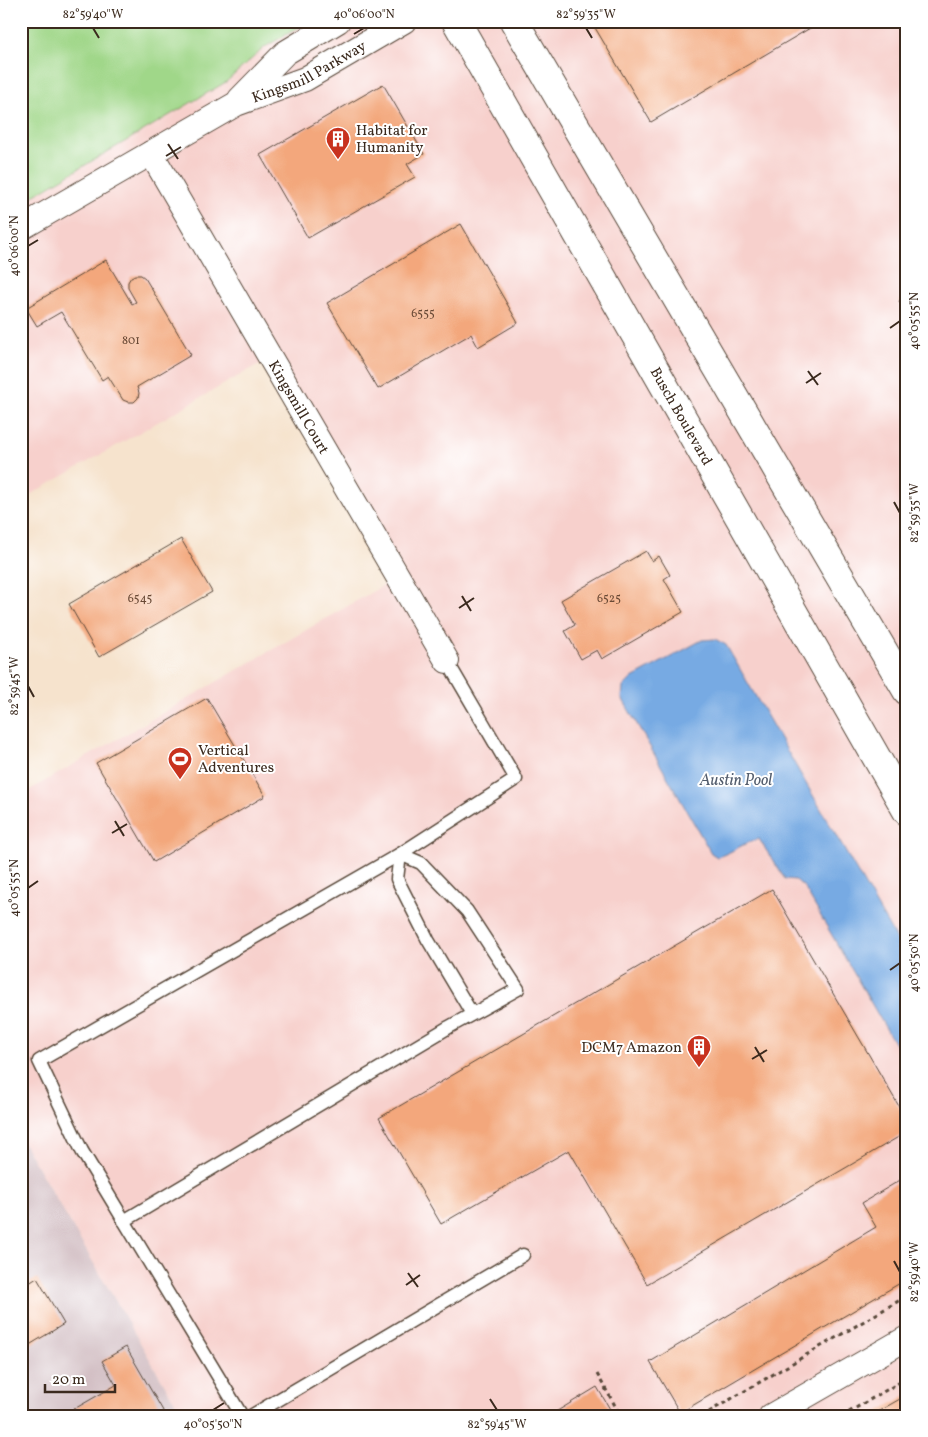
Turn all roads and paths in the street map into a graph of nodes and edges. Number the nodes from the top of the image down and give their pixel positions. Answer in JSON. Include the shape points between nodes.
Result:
{"nodes":[{"id":1,"x":338,"y":21,"type":"edge"},
{"id":2,"x":404,"y":21,"type":"edge"},
{"id":3,"x":456,"y":21,"type":"edge"},
{"id":4,"x":514,"y":21,"type":"edge"},
{"id":5,"x":236,"y":104,"type":"junction"},
{"id":6,"x":151,"y":153,"type":"junction"},
{"id":7,"x":21,"y":228,"type":"edge"},
{"id":8,"x":447,"y":661,"type":"joint"},
{"id":9,"x":907,"y":691,"type":"edge"},
{"id":10,"x":907,"y":810,"type":"edge"},
{"id":11,"x":400,"y":854,"type":"junction"},
{"id":12,"x":472,"y":1014,"type":"junction"},
{"id":13,"x":124,"y":1221,"type":"junction"},
{"id":14,"x":523,"y":1254,"type":"dead end"},
{"id":15,"x":907,"y":1296,"type":"edge"},
{"id":16,"x":907,"y":1338,"type":"edge"},
{"id":17,"x":597,"y":1374,"type":"dead end"},
{"id":18,"x":907,"y":1378,"type":"edge"},
{"id":19,"x":242,"y":1416,"type":"edge"},
{"id":20,"x":252,"y":1416,"type":"edge"},
{"id":21,"x":621,"y":1416,"type":"edge"},
{"id":22,"x":702,"y":1416,"type":"edge"},
{"id":23,"x":772,"y":1416,"type":"edge"},
{"id":24,"x":842,"y":1416,"type":"edge"}],
"edges":[{"from":1,"to":5,"type":"street","name":"Kingsmill Parkway","via":[[285,52]]},
{"from":2,"to":5,"type":"street","name":"Kingsmill Parkway","via":[[305,79]]},
{"from":3,"to":10,"type":"main road","name":"Busch Boulevard"},
{"from":4,"to":9,"type":"main road"},
{"from":5,"to":6,"type":"street","name":"Kingsmill Parkway"},
{"from":6,"to":7,"type":"street","name":"Kingsmill Parkway"},
{"from":6,"to":8,"type":"street","name":"Kingsmill Court"},
{"from":8,"to":11,"type":"lane","via":[[516,779]]},
{"from":11,"to":12,"type":"lane","via":[[397,879],[428,940]]},
{"from":11,"to":12,"type":"lane","via":[[421,862],[467,911],[518,989]]},
{"from":11,"to":13,"type":"lane","via":[[39,1061],[82,1151]]},
{"from":12,"to":13,"type":"lane"},
{"from":13,"to":19,"type":"lane"},
{"from":14,"to":20,"type":"lane"},
{"from":15,"to":22,"type":"path"},
{"from":16,"to":23,"type":"street"},
{"from":17,"to":21,"type":"path"},
{"from":18,"to":24,"type":"path"}]}
